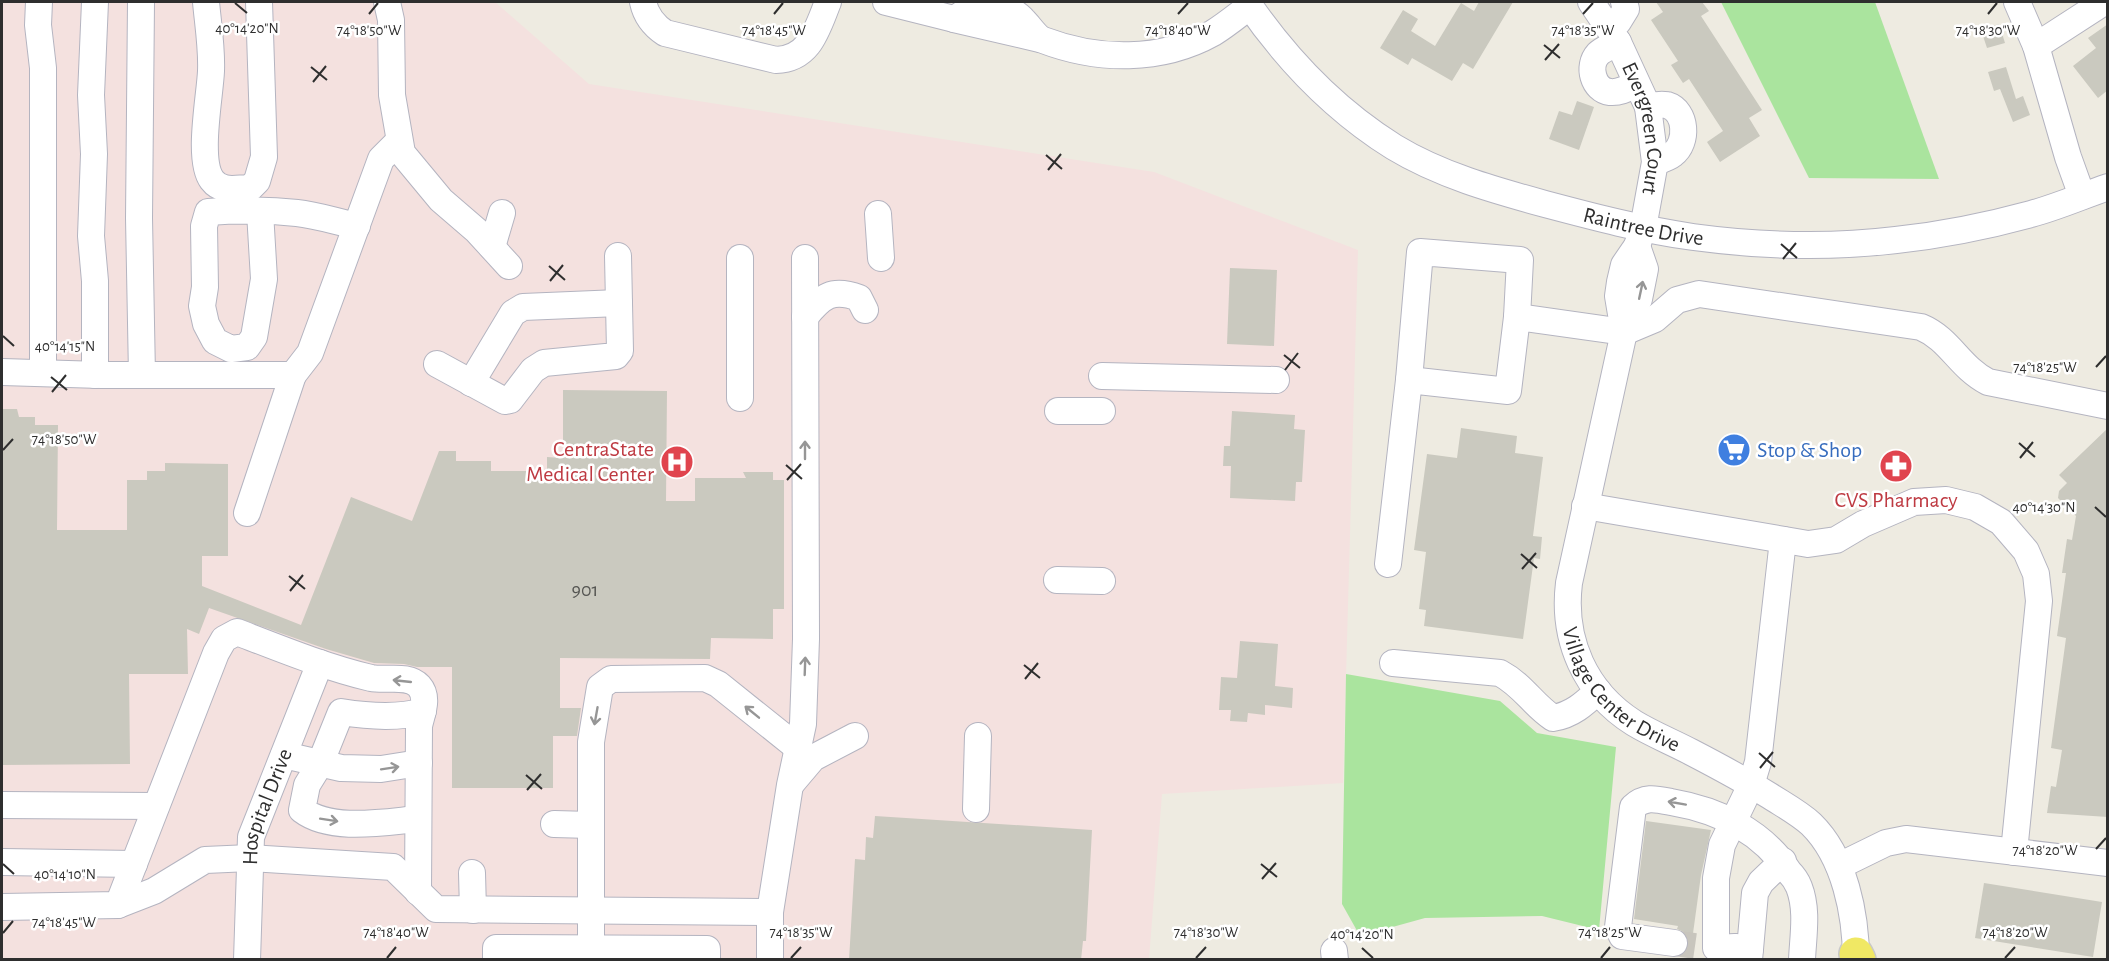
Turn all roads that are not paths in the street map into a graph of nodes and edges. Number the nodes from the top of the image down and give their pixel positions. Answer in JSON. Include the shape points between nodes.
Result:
{"nodes":[{"id":1,"x":39,"y":2,"type":"edge"},
{"id":2,"x":95,"y":2,"type":"edge"},
{"id":3,"x":141,"y":2,"type":"edge"},
{"id":4,"x":206,"y":2,"type":"edge"},
{"id":5,"x":260,"y":2,"type":"edge"},
{"id":6,"x":387,"y":2,"type":"edge"},
{"id":7,"x":643,"y":2,"type":"edge"},
{"id":8,"x":828,"y":2,"type":"edge"},
{"id":9,"x":886,"y":2,"type":"edge"},
{"id":10,"x":1591,"y":2,"type":"edge"},
{"id":11,"x":1624,"y":2,"type":"edge"},
{"id":12,"x":2017,"y":2,"type":"edge"},
{"id":13,"x":2104,"y":2,"type":"edge"},
{"id":14,"x":1249,"y":4,"type":"edge"},
{"id":15,"x":1614,"y":35,"type":"junction"},
{"id":16,"x":2036,"y":46,"type":"junction"},
{"id":17,"x":1636,"y":84,"type":"junction"},
{"id":18,"x":399,"y":141,"type":"junction"},
{"id":19,"x":2108,"y":187,"type":"edge"},
{"id":20,"x":2082,"y":196,"type":"junction"},
{"id":21,"x":260,"y":212,"type":"junction"},
{"id":22,"x":502,"y":213,"type":"dead end"},
{"id":23,"x":878,"y":214,"type":"dead end"},
{"id":24,"x":357,"y":226,"type":"junction"},
{"id":25,"x":1640,"y":237,"type":"junction"},
{"id":26,"x":492,"y":247,"type":"junction"},
{"id":27,"x":618,"y":256,"type":"dead end"},
{"id":28,"x":740,"y":258,"type":"dead end"},
{"id":29,"x":805,"y":258,"type":"dead end"},
{"id":30,"x":881,"y":258,"type":"dead end"},
{"id":31,"x":509,"y":266,"type":"dead end"},
{"id":32,"x":619,"y":303,"type":"junction"},
{"id":33,"x":865,"y":310,"type":"dead end"},
{"id":34,"x":805,"y":317,"type":"junction"},
{"id":35,"x":1517,"y":317,"type":"junction"},
{"id":36,"x":1624,"y":332,"type":"junction"},
{"id":37,"x":437,"y":364,"type":"dead end"},
{"id":38,"x":2,"y":372,"type":"edge"},
{"id":39,"x":43,"y":373,"type":"junction"},
{"id":40,"x":94,"y":375,"type":"junction"},
{"id":41,"x":142,"y":375,"type":"junction"},
{"id":42,"x":293,"y":375,"type":"junction"},
{"id":43,"x":1102,"y":376,"type":"dead end"},
{"id":44,"x":1276,"y":380,"type":"dead end"},
{"id":45,"x":1409,"y":380,"type":"junction"},
{"id":46,"x":471,"y":383,"type":"junction"},
{"id":47,"x":740,"y":398,"type":"dead end"},
{"id":48,"x":2108,"y":406,"type":"edge"},
{"id":49,"x":1058,"y":411,"type":"dead end"},
{"id":50,"x":1102,"y":411,"type":"dead end"},
{"id":51,"x":1585,"y":506,"type":"junction"},
{"id":52,"x":247,"y":513,"type":"dead end"},
{"id":53,"x":1783,"y":540,"type":"junction"},
{"id":54,"x":1388,"y":564,"type":"dead end"},
{"id":55,"x":1057,"y":580,"type":"dead end"},
{"id":56,"x":1102,"y":581,"type":"dead end"},
{"id":57,"x":320,"y":663,"type":"junction"},
{"id":58,"x":1393,"y":663,"type":"dead end"},
{"id":59,"x":353,"y":673,"type":"junction"},
{"id":60,"x":1598,"y":691,"type":"junction"},
{"id":61,"x":423,"y":711,"type":"junction"},
{"id":62,"x":341,"y":712,"type":"junction"},
{"id":63,"x":800,"y":736,"type":"junction"},
{"id":64,"x":855,"y":736,"type":"dead end"},
{"id":65,"x":978,"y":736,"type":"dead end"},
{"id":66,"x":284,"y":755,"type":"junction"},
{"id":67,"x":419,"y":763,"type":"junction"},
{"id":68,"x":320,"y":764,"type":"junction"},
{"id":69,"x":790,"y":785,"type":"junction"},
{"id":70,"x":1751,"y":785,"type":"junction"},
{"id":71,"x":2,"y":805,"type":"edge"},
{"id":72,"x":156,"y":806,"type":"junction"},
{"id":73,"x":976,"y":809,"type":"dead end"},
{"id":74,"x":591,"y":813,"type":"junction"},
{"id":75,"x":418,"y":819,"type":"junction"},
{"id":76,"x":1733,"y":820,"type":"junction"},
{"id":77,"x":554,"y":824,"type":"dead end"},
{"id":78,"x":2014,"y":852,"type":"junction"},
{"id":79,"x":250,"y":858,"type":"junction"},
{"id":80,"x":1783,"y":861,"type":"junction"},
{"id":81,"x":2,"y":862,"type":"edge"},
{"id":82,"x":2108,"y":863,"type":"edge"},
{"id":83,"x":134,"y":864,"type":"junction"},
{"id":84,"x":1839,"y":866,"type":"junction"},
{"id":85,"x":472,"y":873,"type":"dead end"},
{"id":86,"x":418,"y":892,"type":"junction"},
{"id":87,"x":118,"y":905,"type":"junction"},
{"id":88,"x":2,"y":907,"type":"edge"},
{"id":89,"x":472,"y":910,"type":"junction"},
{"id":90,"x":592,"y":912,"type":"junction"},
{"id":91,"x":770,"y":912,"type":"junction"},
{"id":92,"x":1695,"y":945,"type":"junction"},
{"id":93,"x":591,"y":950,"type":"junction"},
{"id":94,"x":1750,"y":954,"type":"edge"},
{"id":95,"x":1857,"y":958,"type":"edge"},
{"id":96,"x":247,"y":960,"type":"edge"},
{"id":97,"x":496,"y":960,"type":"edge"},
{"id":98,"x":707,"y":960,"type":"edge"},
{"id":99,"x":770,"y":960,"type":"edge"},
{"id":100,"x":1802,"y":960,"type":"edge"}],
"edges":[{"from":1,"to":39,"type":"street","via":[[43,68]]},
{"from":2,"to":40,"type":"street","via":[[91,95],[96,281]]},
{"from":3,"to":41,"type":"street"},
{"from":4,"to":5,"type":"street","via":[[211,70],[206,167],[210,178],[228,189],[250,188],[257,181],[264,157]]},
{"from":6,"to":18,"type":"street","via":[[391,20],[392,95]]},
{"from":7,"to":8,"type":"street","via":[[648,16],[665,33],[776,60],[797,56],[806,48]]},
{"from":9,"to":14,"type":"street","via":[[954,19],[978,5],[1005,8],[1018,14],[1040,39],[1098,54],[1125,56],[1182,47],[1210,34]]},
{"from":10,"to":15,"type":"street","name":"Evergreen Court"},
{"from":11,"to":15,"type":"street","via":[[1626,9]]},
{"from":12,"to":16,"type":"street"},
{"from":13,"to":16,"type":"street"},
{"from":14,"to":25,"type":"street","name":"Raintree Drive","via":[[1310,79],[1340,108],[1397,149],[1503,192],[1608,220]]},
{"from":15,"to":17,"type":"street","name":"Evergreen Court"},
{"from":15,"to":17,"type":"street","via":[[1594,61],[1594,80],[1611,92]]},
{"from":16,"to":20,"type":"street"},
{"from":17,"to":25,"type":"street","name":"Evergreen Court","via":[[1648,107],[1669,105],[1678,113],[1684,137],[1673,154],[1655,162]]},
{"from":18,"to":24,"type":"street","via":[[381,159]]},
{"from":18,"to":26,"type":"street","via":[[402,153],[441,200]]},
{"from":19,"to":20,"type":"street","name":"Raintree Drive"},
{"from":20,"to":25,"type":"street","name":"Raintree Drive","via":[[2033,213],[1896,240],[1745,243]]},
{"from":21,"to":21,"type":"street","via":[[208,212],[204,226],[202,306],[215,341],[231,349],[247,347],[254,337],[264,279]]},
{"from":21,"to":24,"type":"street","via":[[299,213]]},
{"from":22,"to":26,"type":"street"},
{"from":23,"to":30,"type":"street"},
{"from":24,"to":42,"type":"street","via":[[310,353]]},
{"from":25,"to":36,"type":"street","name":"Village Center Drive","via":[[1624,265],[1618,296]]},
{"from":26,"to":31,"type":"street"},
{"from":27,"to":32,"type":"street"},
{"from":28,"to":47,"type":"street"},
{"from":29,"to":34,"type":"street"},
{"from":32,"to":46,"type":"street","via":[[523,307],[513,313]]},
{"from":32,"to":46,"type":"street","via":[[620,351],[616,356],[544,363],[510,400],[501,400]]},
{"from":33,"to":34,"type":"street","via":[[859,298],[839,292],[822,299]]},
{"from":63,"to":34,"type":"street","one_way":true,"via":[[806,639]]},
{"from":35,"to":36,"type":"street"},
{"from":35,"to":45,"type":"street","via":[[1508,391]]},
{"from":35,"to":45,"type":"street","via":[[1520,260],[1420,252]]},
{"from":36,"to":48,"type":"street","via":[[1655,319],[1677,300],[1699,294],[1921,327],[1934,332],[1973,374],[1988,382]]},
{"from":36,"to":51,"type":"street","name":"Village Center Drive"},
{"from":37,"to":46,"type":"street"},
{"from":38,"to":39,"type":"street"},
{"from":39,"to":40,"type":"street"},
{"from":40,"to":41,"type":"street"},
{"from":41,"to":42,"type":"street"},
{"from":42,"to":52,"type":"street"},
{"from":43,"to":44,"type":"street"},
{"from":45,"to":54,"type":"street"},
{"from":49,"to":50,"type":"street"},
{"from":51,"to":53,"type":"street"},
{"from":51,"to":60,"type":"street","name":"Village Center Drive","via":[[1569,583],[1567,615],[1573,645]]},
{"from":53,"to":70,"type":"street","via":[[1758,762]]},
{"from":53,"to":78,"type":"street","via":[[1808,544],[1836,540],[1914,502],[1946,500],[1975,507],[2001,522],[2026,551],[2036,574],[2039,601]]},
{"from":55,"to":56,"type":"street"},
{"from":57,"to":59,"type":"street"},
{"from":57,"to":66,"type":"street","name":"Hospital Drive"},
{"from":57,"to":72,"type":"street","via":[[237,632],[224,639]]},
{"from":58,"to":60,"type":"street","via":[[1500,673],[1515,681],[1553,718],[1566,716]]},
{"from":61,"to":59,"type":"street","one_way":true,"via":[[424,693],[418,684],[408,679],[380,680]]},
{"from":59,"to":62,"type":"street"},
{"from":60,"to":70,"type":"street","name":"Village Center Drive","via":[[1633,722]]},
{"from":61,"to":62,"type":"street","via":[[406,716]]},
{"from":61,"to":67,"type":"street"},
{"from":62,"to":68,"type":"street"},
{"from":63,"to":69,"type":"street"},
{"from":63,"to":74,"type":"street","one_way":true,"via":[[705,678],[611,679],[600,687],[593,731]]},
{"from":64,"to":69,"type":"street","via":[[813,758]]},
{"from":65,"to":73,"type":"street"},
{"from":66,"to":68,"type":"street"},
{"from":66,"to":79,"type":"street","name":"Hospital Drive","via":[[251,837]]},
{"from":68,"to":67,"type":"street","one_way":true,"via":[[381,770]]},
{"from":67,"to":75,"type":"street"},
{"from":68,"to":75,"type":"street","one_way":true,"via":[[307,785],[302,810],[312,817],[354,824]]},
{"from":69,"to":91,"type":"street"},
{"from":70,"to":76,"type":"street"},
{"from":70,"to":84,"type":"street","name":"Village Center Drive","via":[[1813,826]]},
{"from":71,"to":72,"type":"street"},
{"from":72,"to":83,"type":"street"},
{"from":74,"to":77,"type":"street"},
{"from":74,"to":90,"type":"street"},
{"from":75,"to":86,"type":"street"},
{"from":76,"to":80,"type":"street"},
{"from":76,"to":92,"type":"street","via":[[1722,845]]},
{"from":76,"to":92,"type":"street","one_way":true,"via":[[1686,804],[1652,798],[1633,807],[1618,927],[1622,936]]},
{"from":78,"to":82,"type":"street"},
{"from":78,"to":84,"type":"street","via":[[1906,839],[1886,843]]},
{"from":79,"to":86,"type":"street","via":[[393,867]]},
{"from":79,"to":87,"type":"street","via":[[205,860],[154,891]]},
{"from":79,"to":96,"type":"street","name":"Hospital Drive"},
{"from":80,"to":94,"type":"street","via":[[1755,893]]},
{"from":80,"to":100,"type":"street","via":[[1799,886],[1804,909]]},
{"from":81,"to":83,"type":"street"},
{"from":83,"to":87,"type":"street"},
{"from":84,"to":95,"type":"street","name":"Village Center Drive","via":[[1852,910]]},
{"from":85,"to":89,"type":"street"},
{"from":86,"to":89,"type":"street","via":[[436,909]]},
{"from":87,"to":88,"type":"street"},
{"from":89,"to":90,"type":"street"},
{"from":90,"to":91,"type":"street"},
{"from":90,"to":93,"type":"street"},
{"from":91,"to":99,"type":"street"},
{"from":92,"to":94,"type":"street","via":[[1735,947]]},
{"from":93,"to":97,"type":"street","via":[[496,948]]},
{"from":93,"to":98,"type":"street","via":[[707,949]]}]}
